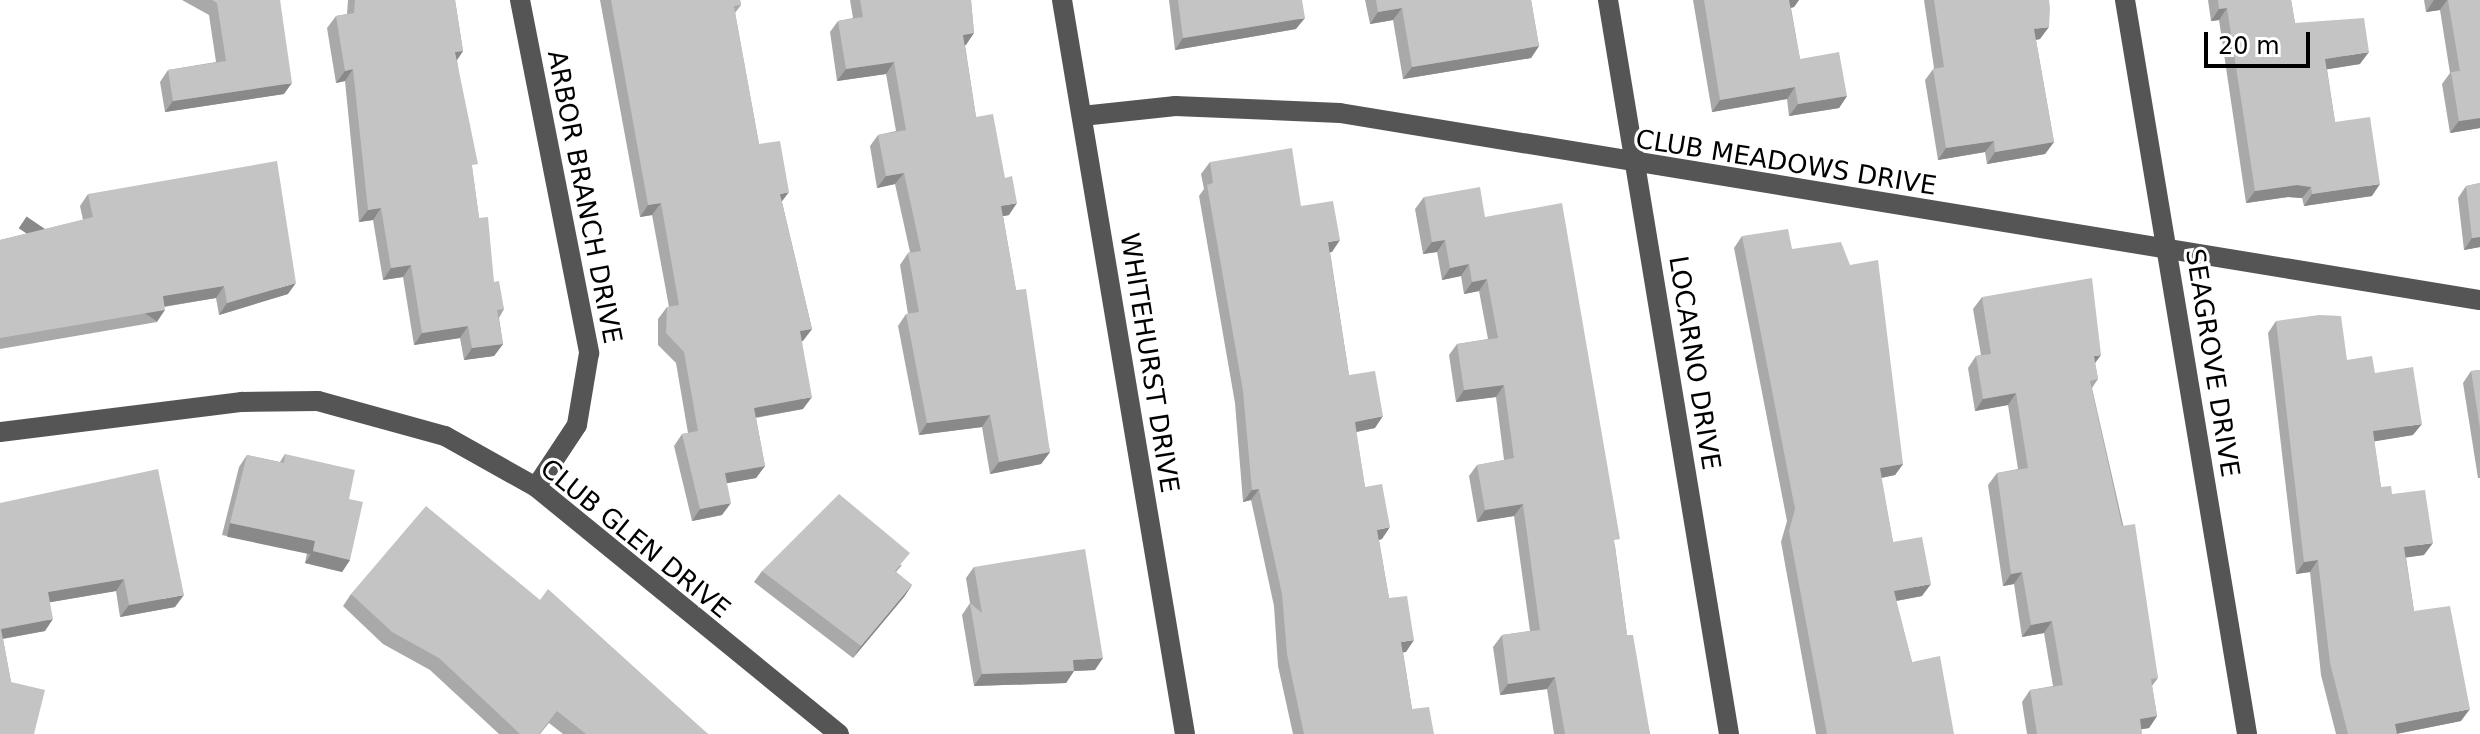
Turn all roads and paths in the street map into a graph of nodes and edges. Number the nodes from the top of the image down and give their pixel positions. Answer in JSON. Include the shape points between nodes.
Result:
{"nodes":[{"id":1,"x":520,"y":0,"type":"edge"},
{"id":2,"x":1062,"y":0,"type":"edge"},
{"id":3,"x":1608,"y":0,"type":"edge"},
{"id":4,"x":2125,"y":0,"type":"edge"},
{"id":5,"x":1082,"y":116,"type":"junction"},
{"id":6,"x":1635,"y":165,"type":"junction"},
{"id":7,"x":2167,"y":250,"type":"junction"},
{"id":8,"x":2480,"y":300,"type":"edge"},
{"id":9,"x":0,"y":432,"type":"edge"},
{"id":10,"x":536,"y":487,"type":"junction"},
{"id":11,"x":839,"y":734,"type":"edge"},
{"id":12,"x":1185,"y":734,"type":"edge"},
{"id":13,"x":1729,"y":734,"type":"edge"},
{"id":14,"x":2247,"y":734,"type":"edge"}],
"edges":[{"from":1,"to":10,"type":"street","name":"ARBOR BRANCH DRIVE","via":[[589,353],[577,425]]},
{"from":2,"to":5,"type":"street","name":"WHITEHURST DRIVE"},
{"from":3,"to":6,"type":"street","name":"LOCARNO DRIVE"},
{"from":4,"to":7,"type":"street","name":"SEAGROVE DRIVE"},
{"from":5,"to":6,"type":"street","name":"CLUB MEADOWS DRIVE","via":[[1175,106],[1284,107]]},
{"from":5,"to":12,"type":"street","name":"WHITEHURST DRIVE"},
{"from":6,"to":7,"type":"street","name":"CLUB MEADOWS DRIVE"},
{"from":6,"to":13,"type":"street","name":"LOCARNO DRIVE"},
{"from":7,"to":8,"type":"street","name":"CLUB MEADOWS DRIVE"},
{"from":7,"to":14,"type":"street","name":"SEAGROVE DRIVE"},
{"from":9,"to":10,"type":"street","name":"CLUB GLEN DRIVE","via":[[242,402],[318,401],[445,436]]},
{"from":10,"to":11,"type":"street","name":"CLUB GLEN DRIVE"}]}
